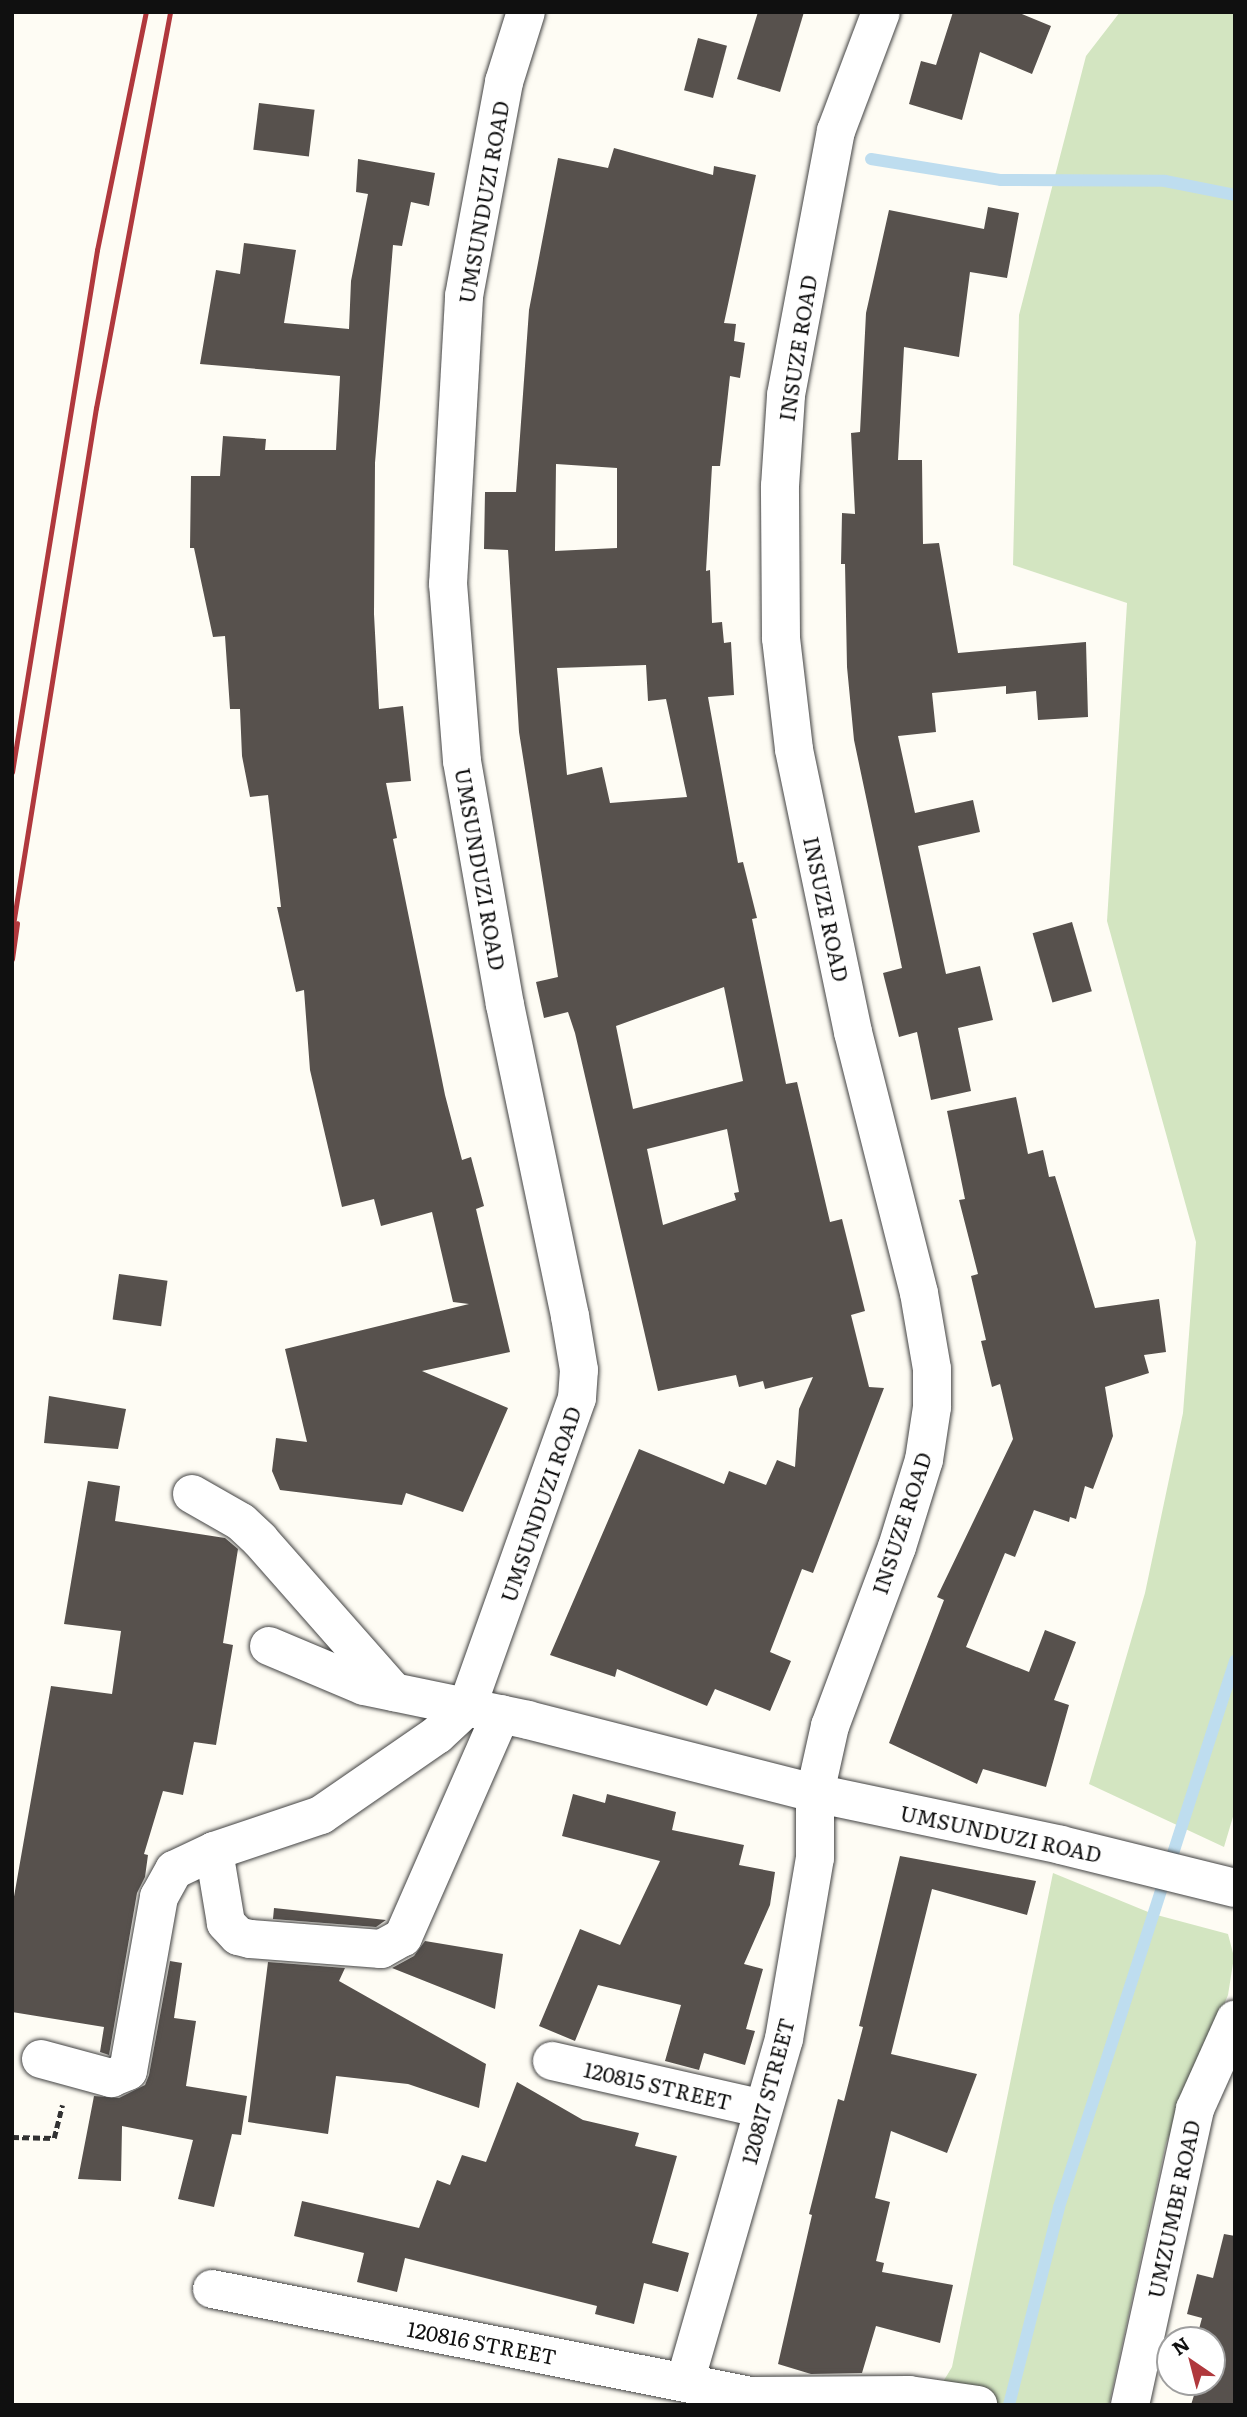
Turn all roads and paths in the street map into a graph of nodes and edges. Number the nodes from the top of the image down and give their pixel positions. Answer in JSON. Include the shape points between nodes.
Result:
{"nodes":[{"id":1,"x":526,"y":12,"type":"edge"},
{"id":2,"x":881,"y":12,"type":"edge"},
{"id":3,"x":192,"y":1494,"type":"dead end"},
{"id":4,"x":269,"y":1646,"type":"dead end"},
{"id":5,"x":394,"y":1692,"type":"junction"},
{"id":6,"x":484,"y":1711,"type":"junction"},
{"id":7,"x":815,"y":1793,"type":"junction"},
{"id":8,"x":214,"y":1851,"type":"junction"},
{"id":9,"x":1225,"y":1886,"type":"edge"},
{"id":10,"x":1235,"y":2020,"type":"edge"},
{"id":11,"x":41,"y":2059,"type":"dead end"},
{"id":12,"x":552,"y":2061,"type":"dead end"},
{"id":13,"x":763,"y":2109,"type":"junction"},
{"id":14,"x":12,"y":2137,"type":"edge"},
{"id":15,"x":54,"y":2138,"type":"dead end"},
{"id":16,"x":212,"y":2289,"type":"dead end"},
{"id":17,"x":685,"y":2382,"type":"junction"},
{"id":18,"x":978,"y":2405,"type":"edge"},
{"id":19,"x":1130,"y":2405,"type":"edge"}],
"edges":[{"from":1,"to":6,"type":"street","name":"UMSUNDUZI ROAD","via":[[504,82],[464,296],[448,584],[461,761],[579,1370],[568,1432]]},
{"from":2,"to":7,"type":"street","name":"INSUZE ROAD","via":[[836,131],[786,396],[780,486],[781,638],[794,749],[853,1032],[919,1293],[932,1369],[932,1406],[924,1460],[830,1726]]},
{"from":3,"to":5,"type":"street","via":[[241,1522],[260,1540]]},
{"from":4,"to":5,"type":"street","name":"UMSUNDUZI ROAD","via":[[364,1686]]},
{"from":5,"to":6,"type":"street","name":"UMSUNDUZI ROAD"},
{"from":6,"to":7,"type":"street","name":"UMSUNDUZI ROAD"},
{"from":6,"to":8,"type":"street","name":"UMSUNDUZI ROAD","via":[[437,1735],[321,1815]]},
{"from":6,"to":8,"type":"street","name":"UMSUNDUZI ROAD","via":[[414,1919],[403,1937],[381,1949],[238,1936],[226,1923]]},
{"from":7,"to":9,"type":"street","name":"UMSUNDUZI ROAD","via":[[1061,1845]]},
{"from":7,"to":13,"type":"street","name":"120817 STREET","via":[[815,1857],[784,2039]]},
{"from":8,"to":11,"type":"street","via":[[174,1870],[159,1897],[128,2071],[111,2078]]},
{"from":10,"to":19,"type":"street","name":"UMZUMBE ROAD","via":[[1195,2109]]},
{"from":12,"to":13,"type":"street","name":"120815 STREET"},
{"from":13,"to":17,"type":"street","name":"120817 STREET"},
{"from":14,"to":15,"type":"path"},
{"from":16,"to":17,"type":"street","name":"120816 STREET"},
{"from":17,"to":18,"type":"street","name":"120816 STREET","via":[[751,2396],[909,2395]]}]}
